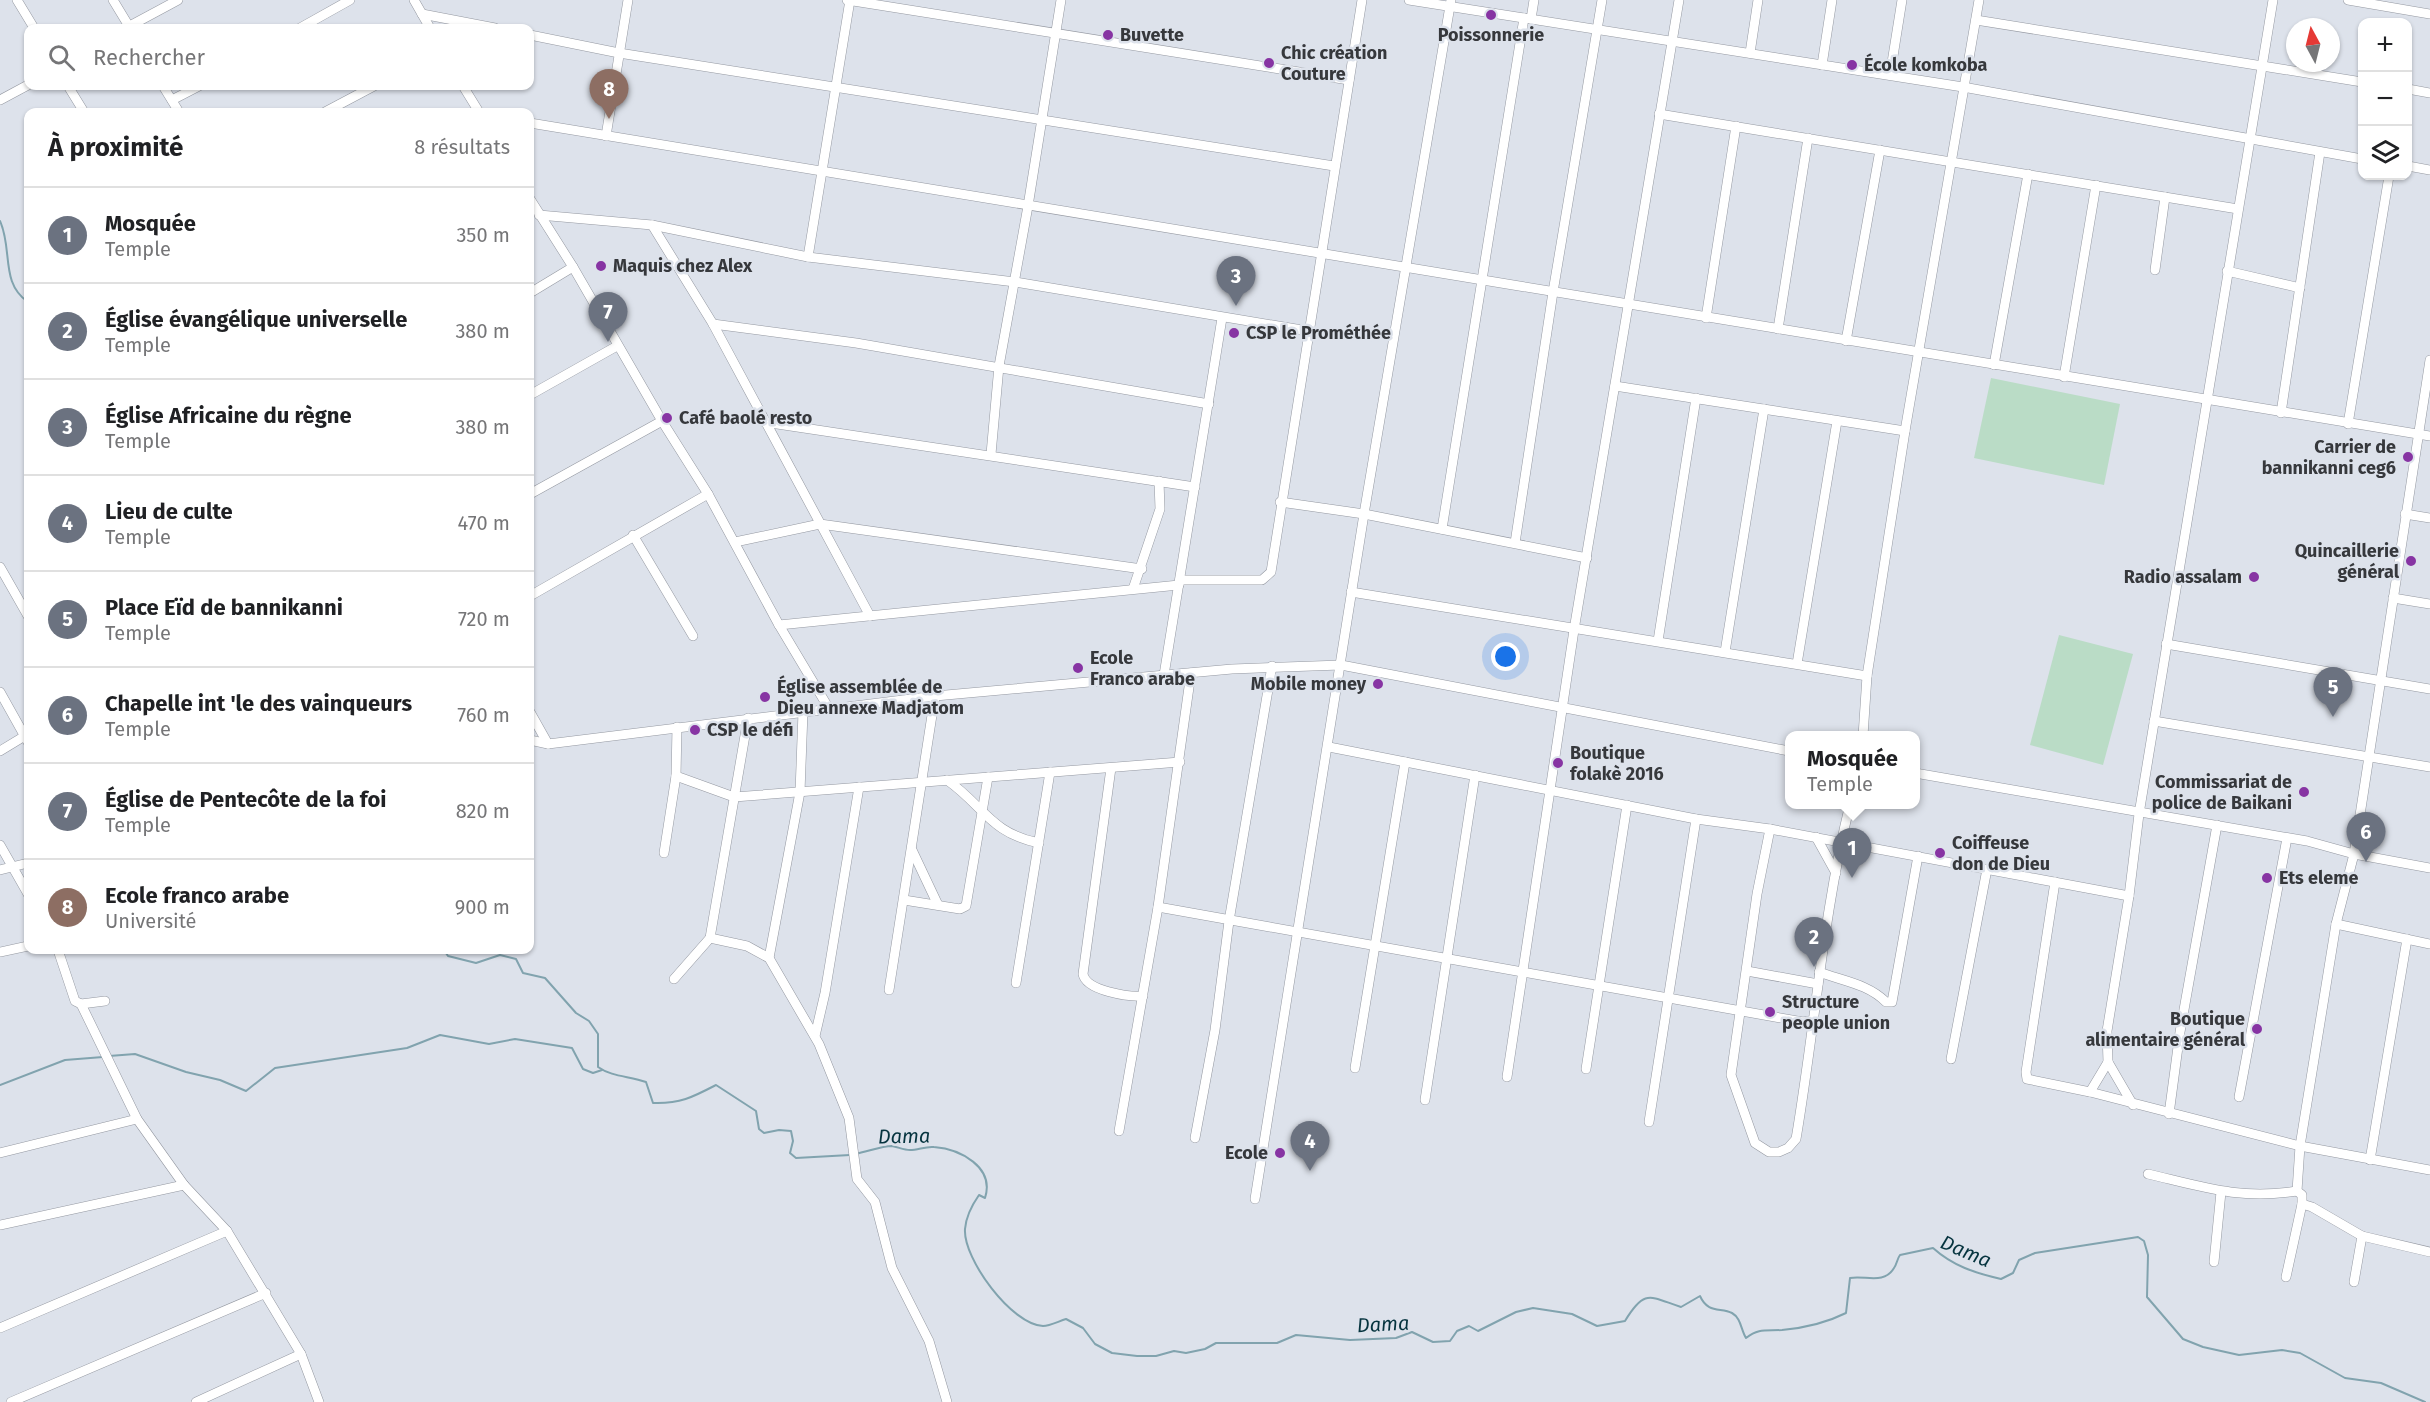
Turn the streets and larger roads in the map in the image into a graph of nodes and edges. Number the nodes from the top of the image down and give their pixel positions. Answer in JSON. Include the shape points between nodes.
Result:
{"nodes":[{"id":1,"x":17,"y":0,"type":"edge"},
{"id":2,"x":113,"y":0,"type":"edge"},
{"id":3,"x":178,"y":0,"type":"edge"},
{"id":4,"x":350,"y":0,"type":"edge"},
{"id":5,"x":414,"y":0,"type":"edge"},
{"id":6,"x":628,"y":0,"type":"edge"},
{"id":7,"x":849,"y":0,"type":"edge"},
{"id":8,"x":1061,"y":0,"type":"edge"},
{"id":9,"x":1362,"y":0,"type":"edge"},
{"id":10,"x":1409,"y":0,"type":"edge"},
{"id":11,"x":1534,"y":0,"type":"edge"},
{"id":12,"x":1602,"y":0,"type":"edge"},
{"id":13,"x":1680,"y":0,"type":"edge"},
{"id":14,"x":1758,"y":0,"type":"edge"},
{"id":15,"x":1832,"y":0,"type":"edge"},
{"id":16,"x":1902,"y":0,"type":"edge"},
{"id":17,"x":1979,"y":0,"type":"edge"},
{"id":18,"x":2273,"y":0,"type":"edge"},
{"id":19,"x":2348,"y":0,"type":"edge"},
{"id":20,"x":1451,"y":3,"type":"edge"},
{"id":21,"x":422,"y":14,"type":"junction"},
{"id":22,"x":2430,"y":14,"type":"edge"},
{"id":23,"x":1527,"y":19,"type":"junction"},
{"id":24,"x":1976,"y":20,"type":"junction"},
{"id":25,"x":32,"y":24,"type":"edge"},
{"id":26,"x":126,"y":24,"type":"edge"},
{"id":27,"x":135,"y":24,"type":"edge"},
{"id":28,"x":307,"y":24,"type":"edge"},
{"id":29,"x":428,"y":24,"type":"edge"},
{"id":30,"x":474,"y":24,"type":"edge"},
{"id":31,"x":1597,"y":30,"type":"junction"},
{"id":32,"x":1056,"y":33,"type":"junction"},
{"id":33,"x":534,"y":36,"type":"edge"},
{"id":34,"x":1673,"y":41,"type":"junction"},
{"id":35,"x":619,"y":53,"type":"junction"},
{"id":36,"x":1750,"y":53,"type":"junction"},
{"id":37,"x":1822,"y":65,"type":"junction"},
{"id":38,"x":2262,"y":66,"type":"junction"},
{"id":39,"x":1890,"y":75,"type":"junction"},
{"id":40,"x":1349,"y":80,"type":"junction"},
{"id":41,"x":2358,"y":81,"type":"edge"},
{"id":42,"x":24,"y":87,"type":"edge"},
{"id":43,"x":836,"y":87,"type":"junction"},
{"id":44,"x":1963,"y":87,"type":"junction"},
{"id":45,"x":70,"y":90,"type":"edge"},
{"id":46,"x":166,"y":90,"type":"edge"},
{"id":47,"x":191,"y":90,"type":"edge"},
{"id":48,"x":366,"y":90,"type":"edge"},
{"id":49,"x":466,"y":90,"type":"edge"},
{"id":50,"x":2412,"y":90,"type":"edge"},
{"id":51,"x":2430,"y":93,"type":"edge"},
{"id":52,"x":0,"y":100,"type":"edge"},
{"id":53,"x":172,"y":100,"type":"junction"},
{"id":54,"x":82,"y":108,"type":"edge"},
{"id":55,"x":177,"y":108,"type":"edge"},
{"id":56,"x":333,"y":108,"type":"edge"},
{"id":57,"x":477,"y":108,"type":"edge"},
{"id":58,"x":1659,"y":114,"type":"junction"},
{"id":59,"x":1042,"y":120,"type":"junction"},
{"id":60,"x":534,"y":124,"type":"edge"},
{"id":61,"x":1736,"y":126,"type":"junction"},
{"id":62,"x":606,"y":136,"type":"junction"},
{"id":63,"x":1808,"y":138,"type":"junction"},
{"id":64,"x":2250,"y":139,"type":"junction"},
{"id":65,"x":1880,"y":150,"type":"junction"},
{"id":66,"x":2320,"y":152,"type":"junction"},
{"id":67,"x":2358,"y":158,"type":"edge"},
{"id":68,"x":1950,"y":162,"type":"junction"},
{"id":69,"x":1334,"y":166,"type":"junction"},
{"id":70,"x":2412,"y":167,"type":"edge"},
{"id":71,"x":2430,"y":170,"type":"edge"},
{"id":72,"x":822,"y":172,"type":"junction"},
{"id":73,"x":2028,"y":174,"type":"junction"},
{"id":74,"x":2388,"y":180,"type":"edge"},
{"id":75,"x":2096,"y":185,"type":"junction"},
{"id":76,"x":2164,"y":197,"type":"junction"},
{"id":77,"x":1028,"y":206,"type":"junction"},
{"id":78,"x":534,"y":207,"type":"edge"},
{"id":79,"x":2238,"y":209,"type":"junction"},
{"id":80,"x":539,"y":215,"type":"junction"},
{"id":81,"x":652,"y":225,"type":"junction"},
{"id":82,"x":1321,"y":254,"type":"junction"},
{"id":83,"x":808,"y":257,"type":"junction"},
{"id":84,"x":573,"y":267,"type":"junction"},
{"id":85,"x":1405,"y":268,"type":"junction"},
{"id":86,"x":2155,"y":270,"type":"dead end"},
{"id":87,"x":2227,"y":271,"type":"junction"},
{"id":88,"x":1482,"y":280,"type":"junction"},
{"id":89,"x":1015,"y":282,"type":"junction"},
{"id":90,"x":2300,"y":288,"type":"junction"},
{"id":91,"x":534,"y":291,"type":"edge"},
{"id":92,"x":1553,"y":292,"type":"junction"},
{"id":93,"x":1627,"y":304,"type":"junction"},
{"id":94,"x":1222,"y":318,"type":"junction"},
{"id":95,"x":1706,"y":318,"type":"junction"},
{"id":96,"x":712,"y":324,"type":"junction"},
{"id":97,"x":1778,"y":329,"type":"junction"},
{"id":98,"x":1308,"y":331,"type":"junction"},
{"id":99,"x":1846,"y":341,"type":"junction"},
{"id":100,"x":617,"y":346,"type":"junction"},
{"id":101,"x":1918,"y":352,"type":"junction"},
{"id":102,"x":2430,"y":360,"type":"edge"},
{"id":103,"x":1994,"y":365,"type":"junction"},
{"id":104,"x":999,"y":366,"type":"junction"},
{"id":105,"x":2064,"y":377,"type":"junction"},
{"id":106,"x":1615,"y":386,"type":"junction"},
{"id":107,"x":534,"y":393,"type":"edge"},
{"id":108,"x":1696,"y":398,"type":"junction"},
{"id":109,"x":2206,"y":400,"type":"junction"},
{"id":110,"x":1209,"y":404,"type":"junction"},
{"id":111,"x":1764,"y":409,"type":"junction"},
{"id":112,"x":2281,"y":412,"type":"junction"},
{"id":113,"x":1837,"y":420,"type":"junction"},
{"id":114,"x":662,"y":421,"type":"junction"},
{"id":115,"x":764,"y":422,"type":"junction"},
{"id":116,"x":2348,"y":424,"type":"junction"},
{"id":117,"x":1905,"y":431,"type":"junction"},
{"id":118,"x":2417,"y":434,"type":"junction"},
{"id":119,"x":2430,"y":436,"type":"edge"},
{"id":120,"x":991,"y":454,"type":"junction"},
{"id":121,"x":1159,"y":481,"type":"junction"},
{"id":122,"x":1195,"y":487,"type":"junction"},
{"id":123,"x":534,"y":492,"type":"edge"},
{"id":124,"x":708,"y":494,"type":"junction"},
{"id":125,"x":1280,"y":502,"type":"junction"},
{"id":126,"x":1364,"y":514,"type":"junction"},
{"id":127,"x":2405,"y":514,"type":"junction"},
{"id":128,"x":2430,"y":518,"type":"edge"},
{"id":129,"x":820,"y":524,"type":"junction"},
{"id":130,"x":1442,"y":529,"type":"junction"},
{"id":131,"x":633,"y":535,"type":"junction"},
{"id":132,"x":735,"y":542,"type":"junction"},
{"id":133,"x":1515,"y":543,"type":"junction"},
{"id":134,"x":1587,"y":558,"type":"junction"},
{"id":135,"x":0,"y":567,"type":"edge"},
{"id":136,"x":1142,"y":569,"type":"junction"},
{"id":137,"x":1179,"y":583,"type":"junction"},
{"id":138,"x":1133,"y":589,"type":"junction"},
{"id":139,"x":1351,"y":592,"type":"junction"},
{"id":140,"x":534,"y":594,"type":"edge"},
{"id":141,"x":2393,"y":598,"type":"junction"},
{"id":142,"x":2430,"y":604,"type":"edge"},
{"id":143,"x":24,"y":609,"type":"edge"},
{"id":144,"x":870,"y":616,"type":"junction"},
{"id":145,"x":779,"y":625,"type":"junction"},
{"id":146,"x":1575,"y":630,"type":"junction"},
{"id":147,"x":693,"y":636,"type":"dead end"},
{"id":148,"x":1658,"y":641,"type":"junction"},
{"id":149,"x":2166,"y":644,"type":"junction"},
{"id":150,"x":1725,"y":652,"type":"junction"},
{"id":151,"x":1797,"y":664,"type":"junction"},
{"id":152,"x":1341,"y":665,"type":"junction"},
{"id":153,"x":1272,"y":666,"type":"junction"},
{"id":154,"x":1191,"y":673,"type":"junction"},
{"id":155,"x":1164,"y":675,"type":"junction"},
{"id":156,"x":1867,"y":676,"type":"junction"},
{"id":157,"x":2379,"y":681,"type":"junction"},
{"id":158,"x":2430,"y":689,"type":"edge"},
{"id":159,"x":0,"y":692,"type":"edge"},
{"id":160,"x":935,"y":696,"type":"junction"},
{"id":161,"x":828,"y":707,"type":"junction"},
{"id":162,"x":1563,"y":709,"type":"junction"},
{"id":163,"x":803,"y":711,"type":"junction"},
{"id":164,"x":748,"y":718,"type":"junction"},
{"id":165,"x":534,"y":719,"type":"edge"},
{"id":166,"x":2154,"y":720,"type":"junction"},
{"id":167,"x":676,"y":726,"type":"junction"},
{"id":168,"x":1863,"y":731,"type":"edge"},
{"id":169,"x":24,"y":732,"type":"edge"},
{"id":170,"x":24,"y":738,"type":"edge"},
{"id":171,"x":534,"y":741,"type":"edge"},
{"id":172,"x":548,"y":744,"type":"junction"},
{"id":173,"x":1329,"y":747,"type":"junction"},
{"id":174,"x":0,"y":750,"type":"edge"},
{"id":175,"x":1785,"y":750,"type":"edge"},
{"id":176,"x":2368,"y":757,"type":"junction"},
{"id":177,"x":1180,"y":762,"type":"junction"},
{"id":178,"x":1405,"y":762,"type":"junction"},
{"id":179,"x":2430,"y":767,"type":"edge"},
{"id":180,"x":1111,"y":768,"type":"junction"},
{"id":181,"x":1050,"y":772,"type":"junction"},
{"id":182,"x":1920,"y":774,"type":"edge"},
{"id":183,"x":1475,"y":775,"type":"junction"},
{"id":184,"x":676,"y":776,"type":"junction"},
{"id":185,"x":988,"y":777,"type":"junction"},
{"id":186,"x":947,"y":780,"type":"junction"},
{"id":187,"x":923,"y":782,"type":"junction"},
{"id":188,"x":859,"y":787,"type":"junction"},
{"id":189,"x":1552,"y":790,"type":"junction"},
{"id":190,"x":800,"y":792,"type":"junction"},
{"id":191,"x":734,"y":797,"type":"junction"},
{"id":192,"x":1628,"y":805,"type":"junction"},
{"id":193,"x":1849,"y":809,"type":"edge"},
{"id":194,"x":982,"y":813,"type":"junction"},
{"id":195,"x":2139,"y":814,"type":"junction"},
{"id":196,"x":1696,"y":819,"type":"junction"},
{"id":197,"x":2217,"y":825,"type":"junction"},
{"id":198,"x":1770,"y":829,"type":"junction"},
{"id":199,"x":1815,"y":837,"type":"junction"},
{"id":200,"x":2287,"y":838,"type":"junction"},
{"id":201,"x":1841,"y":842,"type":"junction"},
{"id":202,"x":1039,"y":843,"type":"junction"},
{"id":203,"x":0,"y":845,"type":"edge"},
{"id":204,"x":912,"y":850,"type":"junction"},
{"id":205,"x":664,"y":853,"type":"dead end"},
{"id":206,"x":2354,"y":854,"type":"junction"},
{"id":207,"x":1918,"y":856,"type":"junction"},
{"id":208,"x":24,"y":864,"type":"edge"},
{"id":209,"x":13,"y":867,"type":"junction"},
{"id":210,"x":2430,"y":868,"type":"edge"},
{"id":211,"x":1987,"y":869,"type":"junction"},
{"id":212,"x":0,"y":870,"type":"edge"},
{"id":213,"x":1836,"y":873,"type":"junction"},
{"id":214,"x":2055,"y":882,"type":"junction"},
{"id":215,"x":24,"y":887,"type":"edge"},
{"id":216,"x":2129,"y":896,"type":"junction"},
{"id":217,"x":904,"y":900,"type":"junction"},
{"id":218,"x":938,"y":905,"type":"junction"},
{"id":219,"x":1158,"y":907,"type":"junction"},
{"id":220,"x":1229,"y":921,"type":"junction"},
{"id":221,"x":2336,"y":924,"type":"junction"},
{"id":222,"x":1298,"y":932,"type":"junction"},
{"id":223,"x":710,"y":938,"type":"junction"},
{"id":224,"x":2407,"y":939,"type":"junction"},
{"id":225,"x":2430,"y":944,"type":"edge"},
{"id":226,"x":24,"y":947,"type":"edge"},
{"id":227,"x":1375,"y":947,"type":"junction"},
{"id":228,"x":0,"y":952,"type":"edge"},
{"id":229,"x":59,"y":954,"type":"edge"},
{"id":230,"x":769,"y":958,"type":"junction"},
{"id":231,"x":1447,"y":958,"type":"junction"},
{"id":232,"x":1747,"y":971,"type":"junction"},
{"id":233,"x":1819,"y":972,"type":"junction"},
{"id":234,"x":1522,"y":973,"type":"junction"},
{"id":235,"x":674,"y":979,"type":"dead end"},
{"id":236,"x":1016,"y":983,"type":"dead end"},
{"id":237,"x":1818,"y":984,"type":"junction"},
{"id":238,"x":1599,"y":985,"type":"junction"},
{"id":239,"x":889,"y":990,"type":"dead end"},
{"id":240,"x":1143,"y":996,"type":"junction"},
{"id":241,"x":1670,"y":999,"type":"junction"},
{"id":242,"x":105,"y":1001,"type":"dead end"},
{"id":243,"x":81,"y":1004,"type":"junction"},
{"id":244,"x":1740,"y":1011,"type":"junction"},
{"id":245,"x":1815,"y":1020,"type":"junction"},
{"id":246,"x":815,"y":1036,"type":"junction"},
{"id":247,"x":1951,"y":1059,"type":"dead end"},
{"id":248,"x":2108,"y":1062,"type":"junction"},
{"id":249,"x":1356,"y":1068,"type":"dead end"},
{"id":250,"x":1586,"y":1068,"type":"dead end"},
{"id":251,"x":1507,"y":1077,"type":"dead end"},
{"id":252,"x":2090,"y":1092,"type":"junction"},
{"id":253,"x":2239,"y":1097,"type":"dead end"},
{"id":254,"x":1425,"y":1100,"type":"dead end"},
{"id":255,"x":2133,"y":1105,"type":"junction"},
{"id":256,"x":2169,"y":1114,"type":"junction"},
{"id":257,"x":137,"y":1119,"type":"junction"},
{"id":258,"x":1649,"y":1122,"type":"dead end"},
{"id":259,"x":1119,"y":1131,"type":"dead end"},
{"id":260,"x":1195,"y":1138,"type":"dead end"},
{"id":261,"x":2300,"y":1146,"type":"junction"},
{"id":262,"x":0,"y":1153,"type":"edge"},
{"id":263,"x":2370,"y":1160,"type":"junction"},
{"id":264,"x":2430,"y":1170,"type":"edge"},
{"id":265,"x":2148,"y":1174,"type":"dead end"},
{"id":266,"x":184,"y":1185,"type":"junction"},
{"id":267,"x":2221,"y":1191,"type":"junction"},
{"id":268,"x":2297,"y":1191,"type":"junction"},
{"id":269,"x":1255,"y":1199,"type":"dead end"},
{"id":270,"x":2302,"y":1204,"type":"junction"},
{"id":271,"x":0,"y":1225,"type":"edge"},
{"id":272,"x":227,"y":1231,"type":"junction"},
{"id":273,"x":2362,"y":1236,"type":"junction"},
{"id":274,"x":2430,"y":1252,"type":"edge"},
{"id":275,"x":2214,"y":1262,"type":"dead end"},
{"id":276,"x":2286,"y":1277,"type":"dead end"},
{"id":277,"x":2354,"y":1281,"type":"dead end"},
{"id":278,"x":266,"y":1293,"type":"junction"},
{"id":279,"x":0,"y":1328,"type":"edge"},
{"id":280,"x":301,"y":1354,"type":"junction"},
{"id":281,"x":14,"y":1402,"type":"edge"},
{"id":282,"x":196,"y":1402,"type":"edge"},
{"id":283,"x":319,"y":1402,"type":"edge"},
{"id":284,"x":947,"y":1402,"type":"edge"}],
"edges":[{"from":1,"to":25,"type":"street"},
{"from":2,"to":26,"type":"street"},
{"from":3,"to":27,"type":"street"},
{"from":4,"to":28,"type":"street"},
{"from":5,"to":21,"type":"street"},
{"from":6,"to":35,"type":"street"},
{"from":7,"to":32,"type":"street"},
{"from":7,"to":43,"type":"street"},
{"from":8,"to":32,"type":"street"},
{"from":9,"to":40,"type":"street"},
{"from":10,"to":20,"type":"street"},
{"from":11,"to":23,"type":"street"},
{"from":12,"to":31,"type":"street"},
{"from":13,"to":34,"type":"street"},
{"from":14,"to":36,"type":"street"},
{"from":15,"to":37,"type":"street"},
{"from":16,"to":39,"type":"street"},
{"from":17,"to":24,"type":"street"},
{"from":18,"to":38,"type":"street"},
{"from":19,"to":22,"type":"street"},
{"from":20,"to":23,"type":"street"},
{"from":20,"to":85,"type":"street"},
{"from":21,"to":29,"type":"street"},
{"from":21,"to":30,"type":"street"},
{"from":23,"to":31,"type":"street"},
{"from":23,"to":88,"type":"street"},
{"from":24,"to":38,"type":"street"},
{"from":24,"to":44,"type":"street"},
{"from":31,"to":34,"type":"street"},
{"from":31,"to":92,"type":"street"},
{"from":32,"to":40,"type":"street"},
{"from":32,"to":59,"type":"street"},
{"from":33,"to":35,"type":"street"},
{"from":34,"to":36,"type":"street"},
{"from":34,"to":58,"type":"street"},
{"from":35,"to":43,"type":"street"},
{"from":35,"to":62,"type":"street"},
{"from":36,"to":37,"type":"street"},
{"from":37,"to":39,"type":"street"},
{"from":38,"to":41,"type":"street"},
{"from":38,"to":64,"type":"street"},
{"from":39,"to":44,"type":"street"},
{"from":40,"to":69,"type":"street"},
{"from":42,"to":52,"type":"street"},
{"from":43,"to":59,"type":"street"},
{"from":43,"to":72,"type":"street"},
{"from":44,"to":64,"type":"street"},
{"from":44,"to":68,"type":"street"},
{"from":45,"to":54,"type":"street"},
{"from":46,"to":53,"type":"street"},
{"from":47,"to":53,"type":"street"},
{"from":48,"to":56,"type":"street"},
{"from":49,"to":57,"type":"street"},
{"from":50,"to":51,"type":"street"},
{"from":53,"to":55,"type":"street"},
{"from":58,"to":61,"type":"street"},
{"from":58,"to":93,"type":"street"},
{"from":59,"to":69,"type":"street"},
{"from":59,"to":77,"type":"street"},
{"from":60,"to":62,"type":"street"},
{"from":61,"to":63,"type":"street"},
{"from":61,"to":95,"type":"street"},
{"from":62,"to":72,"type":"street"},
{"from":63,"to":65,"type":"street"},
{"from":63,"to":97,"type":"street"},
{"from":64,"to":66,"type":"street"},
{"from":64,"to":79,"type":"street"},
{"from":65,"to":68,"type":"street"},
{"from":65,"to":99,"type":"street"},
{"from":66,"to":67,"type":"street"},
{"from":66,"to":90,"type":"street"},
{"from":68,"to":73,"type":"street"},
{"from":68,"to":101,"type":"street"},
{"from":69,"to":82,"type":"street"},
{"from":70,"to":71,"type":"street"},
{"from":72,"to":77,"type":"street"},
{"from":72,"to":83,"type":"street"},
{"from":73,"to":75,"type":"street"},
{"from":73,"to":103,"type":"street"},
{"from":74,"to":116,"type":"street"},
{"from":75,"to":76,"type":"street"},
{"from":75,"to":105,"type":"street"},
{"from":76,"to":79,"type":"street"},
{"from":76,"to":86,"type":"street"},
{"from":77,"to":82,"type":"street"},
{"from":77,"to":89,"type":"street"},
{"from":78,"to":80,"type":"street"},
{"from":79,"to":87,"type":"street"},
{"from":80,"to":81,"type":"street"},
{"from":80,"to":84,"type":"street"},
{"from":81,"to":83,"type":"street"},
{"from":81,"to":96,"type":"street"},
{"from":82,"to":85,"type":"street"},
{"from":82,"to":98,"type":"street"},
{"from":83,"to":89,"type":"street"},
{"from":84,"to":91,"type":"street"},
{"from":84,"to":100,"type":"street"},
{"from":85,"to":88,"type":"street"},
{"from":85,"to":126,"type":"street"},
{"from":87,"to":90,"type":"street"},
{"from":87,"to":109,"type":"street"},
{"from":88,"to":92,"type":"street"},
{"from":88,"to":130,"type":"street"},
{"from":89,"to":94,"type":"street"},
{"from":89,"to":104,"type":"street"},
{"from":90,"to":112,"type":"street"},
{"from":92,"to":93,"type":"street"},
{"from":92,"to":133,"type":"street"},
{"from":93,"to":95,"type":"street"},
{"from":93,"to":106,"type":"street"},
{"from":94,"to":98,"type":"street"},
{"from":94,"to":110,"type":"street"},
{"from":95,"to":97,"type":"street"},
{"from":96,"to":104,"type":"street"},
{"from":96,"to":115,"type":"street"},
{"from":97,"to":99,"type":"street"},
{"from":98,"to":125,"type":"street"},
{"from":99,"to":101,"type":"street"},
{"from":100,"to":107,"type":"street"},
{"from":100,"to":114,"type":"street"},
{"from":101,"to":103,"type":"street"},
{"from":101,"to":117,"type":"street"},
{"from":102,"to":118,"type":"street"},
{"from":103,"to":105,"type":"street"},
{"from":104,"to":110,"type":"street"},
{"from":104,"to":120,"type":"street"},
{"from":105,"to":109,"type":"street"},
{"from":106,"to":108,"type":"street"},
{"from":106,"to":134,"type":"street"},
{"from":108,"to":111,"type":"street"},
{"from":108,"to":148,"type":"street"},
{"from":109,"to":112,"type":"street"},
{"from":109,"to":149,"type":"street"},
{"from":110,"to":122,"type":"street"},
{"from":111,"to":113,"type":"street"},
{"from":111,"to":150,"type":"street"},
{"from":112,"to":116,"type":"street"},
{"from":113,"to":117,"type":"street"},
{"from":113,"to":151,"type":"street"},
{"from":114,"to":123,"type":"street"},
{"from":114,"to":124,"type":"street"},
{"from":115,"to":120,"type":"street"},
{"from":115,"to":129,"type":"street"},
{"from":116,"to":118,"type":"street"},
{"from":117,"to":156,"type":"street"},
{"from":118,"to":119,"type":"street"},
{"from":118,"to":127,"type":"street"},
{"from":120,"to":121,"type":"street"},
{"from":121,"to":122,"type":"street"},
{"from":121,"to":136,"type":"street","via":[[1160,509]]},
{"from":122,"to":137,"type":"street"},
{"from":124,"to":131,"type":"street"},
{"from":124,"to":132,"type":"street"},
{"from":125,"to":126,"type":"street"},
{"from":125,"to":137,"type":"street","via":[[1268,577]]},
{"from":126,"to":130,"type":"street"},
{"from":126,"to":139,"type":"street"},
{"from":127,"to":128,"type":"street"},
{"from":127,"to":141,"type":"street"},
{"from":129,"to":132,"type":"street"},
{"from":129,"to":136,"type":"street"},
{"from":129,"to":144,"type":"street"},
{"from":130,"to":133,"type":"street"},
{"from":131,"to":140,"type":"street"},
{"from":131,"to":147,"type":"street"},
{"from":132,"to":145,"type":"street"},
{"from":133,"to":134,"type":"street"},
{"from":134,"to":146,"type":"street"},
{"from":135,"to":143,"type":"street"},
{"from":136,"to":138,"type":"street"},
{"from":137,"to":138,"type":"street"},
{"from":137,"to":155,"type":"street"},
{"from":138,"to":144,"type":"street"},
{"from":139,"to":146,"type":"street"},
{"from":139,"to":152,"type":"street"},
{"from":141,"to":142,"type":"street"},
{"from":141,"to":157,"type":"street"},
{"from":144,"to":145,"type":"street"},
{"from":145,"to":161,"type":"street"},
{"from":146,"to":148,"type":"street"},
{"from":146,"to":162,"type":"street"},
{"from":148,"to":150,"type":"street"},
{"from":149,"to":157,"type":"street"},
{"from":149,"to":166,"type":"street"},
{"from":150,"to":151,"type":"street"},
{"from":151,"to":156,"type":"street"},
{"from":152,"to":153,"type":"street"},
{"from":152,"to":162,"type":"street"},
{"from":152,"to":173,"type":"street"},
{"from":153,"to":154,"type":"street"},
{"from":153,"to":220,"type":"street"},
{"from":154,"to":155,"type":"street"},
{"from":154,"to":177,"type":"street"},
{"from":155,"to":160,"type":"street"},
{"from":156,"to":168,"type":"street"},
{"from":157,"to":158,"type":"street"},
{"from":157,"to":176,"type":"street"},
{"from":159,"to":169,"type":"street"},
{"from":160,"to":161,"type":"street"},
{"from":160,"to":187,"type":"street"},
{"from":161,"to":163,"type":"street"},
{"from":162,"to":175,"type":"street"},
{"from":162,"to":189,"type":"street"},
{"from":163,"to":164,"type":"street"},
{"from":163,"to":190,"type":"street"},
{"from":164,"to":167,"type":"street"},
{"from":164,"to":191,"type":"street"},
{"from":165,"to":172,"type":"street"},
{"from":166,"to":176,"type":"street"},
{"from":166,"to":195,"type":"street"},
{"from":167,"to":172,"type":"street"},
{"from":167,"to":184,"type":"street"},
{"from":170,"to":174,"type":"street"},
{"from":171,"to":172,"type":"street"},
{"from":173,"to":178,"type":"street"},
{"from":173,"to":222,"type":"street"},
{"from":176,"to":179,"type":"street"},
{"from":176,"to":206,"type":"street"},
{"from":177,"to":180,"type":"street"},
{"from":177,"to":219,"type":"street"},
{"from":178,"to":183,"type":"street"},
{"from":178,"to":227,"type":"street"},
{"from":180,"to":181,"type":"street"},
{"from":180,"to":240,"type":"street","via":[[1083,974],[1084,979],[1104,990]]},
{"from":181,"to":185,"type":"street"},
{"from":181,"to":202,"type":"street"},
{"from":182,"to":195,"type":"street"},
{"from":183,"to":189,"type":"street"},
{"from":183,"to":231,"type":"street"},
{"from":184,"to":191,"type":"street"},
{"from":184,"to":205,"type":"street"},
{"from":185,"to":186,"type":"street"},
{"from":185,"to":194,"type":"street"},
{"from":186,"to":187,"type":"street"},
{"from":186,"to":194,"type":"street","via":[[974,800]]},
{"from":187,"to":188,"type":"street"},
{"from":187,"to":204,"type":"street"},
{"from":188,"to":190,"type":"street"},
{"from":188,"to":246,"type":"street"},
{"from":189,"to":192,"type":"street"},
{"from":189,"to":234,"type":"street"},
{"from":190,"to":191,"type":"street"},
{"from":190,"to":230,"type":"street"},
{"from":191,"to":223,"type":"street"},
{"from":192,"to":196,"type":"street"},
{"from":192,"to":238,"type":"street"},
{"from":193,"to":201,"type":"street"},
{"from":194,"to":202,"type":"street","via":[[1022,840]]},
{"from":194,"to":218,"type":"street","via":[[966,906],[960,909]]},
{"from":195,"to":197,"type":"street"},
{"from":195,"to":216,"type":"street"},
{"from":196,"to":198,"type":"street"},
{"from":196,"to":241,"type":"street"},
{"from":197,"to":200,"type":"street"},
{"from":197,"to":256,"type":"street"},
{"from":198,"to":199,"type":"street"},
{"from":198,"to":232,"type":"street"},
{"from":199,"to":201,"type":"street"},
{"from":199,"to":213,"type":"street"},
{"from":200,"to":206,"type":"street"},
{"from":200,"to":253,"type":"street"},
{"from":201,"to":207,"type":"street"},
{"from":201,"to":213,"type":"street"},
{"from":202,"to":236,"type":"street"},
{"from":203,"to":209,"type":"street"},
{"from":204,"to":217,"type":"street"},
{"from":204,"to":218,"type":"street"},
{"from":206,"to":210,"type":"street"},
{"from":206,"to":221,"type":"street"},
{"from":207,"to":211,"type":"street"},
{"from":207,"to":233,"type":"street","via":[[1892,1002],[1863,986]]},
{"from":208,"to":209,"type":"street"},
{"from":209,"to":212,"type":"street"},
{"from":209,"to":215,"type":"street"},
{"from":211,"to":214,"type":"street"},
{"from":211,"to":247,"type":"street"},
{"from":213,"to":233,"type":"street"},
{"from":214,"to":216,"type":"street"},
{"from":214,"to":252,"type":"street","via":[[2025,1076]]},
{"from":216,"to":248,"type":"street","via":[[2107,1031]]},
{"from":217,"to":218,"type":"street"},
{"from":217,"to":239,"type":"street"},
{"from":219,"to":220,"type":"street"},
{"from":219,"to":240,"type":"street"},
{"from":220,"to":222,"type":"street"},
{"from":220,"to":260,"type":"street","via":[[1215,1030]]},
{"from":221,"to":224,"type":"street"},
{"from":221,"to":261,"type":"street"},
{"from":222,"to":227,"type":"street"},
{"from":222,"to":269,"type":"street"},
{"from":223,"to":230,"type":"street","via":[[747,946]]},
{"from":223,"to":235,"type":"street"},
{"from":224,"to":225,"type":"street"},
{"from":224,"to":263,"type":"street"},
{"from":226,"to":228,"type":"street"},
{"from":227,"to":231,"type":"street"},
{"from":227,"to":249,"type":"street"},
{"from":229,"to":243,"type":"street","via":[[70,992]]},
{"from":230,"to":246,"type":"street"},
{"from":231,"to":234,"type":"street"},
{"from":231,"to":254,"type":"street"},
{"from":232,"to":237,"type":"street"},
{"from":232,"to":244,"type":"street"},
{"from":233,"to":237,"type":"street"},
{"from":234,"to":238,"type":"street"},
{"from":234,"to":251,"type":"street"},
{"from":237,"to":245,"type":"street"},
{"from":238,"to":241,"type":"street"},
{"from":238,"to":250,"type":"street"},
{"from":240,"to":259,"type":"street"},
{"from":241,"to":244,"type":"street"},
{"from":241,"to":258,"type":"street"},
{"from":242,"to":243,"type":"street"},
{"from":243,"to":257,"type":"street"},
{"from":244,"to":245,"type":"street","via":[[1803,1022]]},
{"from":244,"to":245,"type":"street","via":[[1731,1075],[1755,1143],[1769,1152],[1788,1148],[1796,1138]]},
{"from":246,"to":284,"type":"street","via":[[849,1118],[857,1179],[875,1202],[892,1268],[929,1341]]},
{"from":248,"to":252,"type":"street"},
{"from":248,"to":255,"type":"street"},
{"from":252,"to":255,"type":"street"},
{"from":255,"to":256,"type":"street"},
{"from":256,"to":261,"type":"street"},
{"from":257,"to":262,"type":"street"},
{"from":257,"to":266,"type":"street"},
{"from":261,"to":263,"type":"street"},
{"from":261,"to":268,"type":"street"},
{"from":263,"to":264,"type":"street"},
{"from":265,"to":267,"type":"street"},
{"from":266,"to":271,"type":"street"},
{"from":266,"to":272,"type":"street"},
{"from":267,"to":268,"type":"street","via":[[2257,1196]]},
{"from":267,"to":275,"type":"street"},
{"from":268,"to":270,"type":"street","via":[[2302,1195]]},
{"from":270,"to":273,"type":"street"},
{"from":270,"to":276,"type":"street"},
{"from":272,"to":278,"type":"street"},
{"from":272,"to":279,"type":"street"},
{"from":273,"to":274,"type":"street"},
{"from":273,"to":277,"type":"street"},
{"from":278,"to":280,"type":"street"},
{"from":278,"to":281,"type":"street"},
{"from":280,"to":282,"type":"street"},
{"from":280,"to":283,"type":"street"}]}
